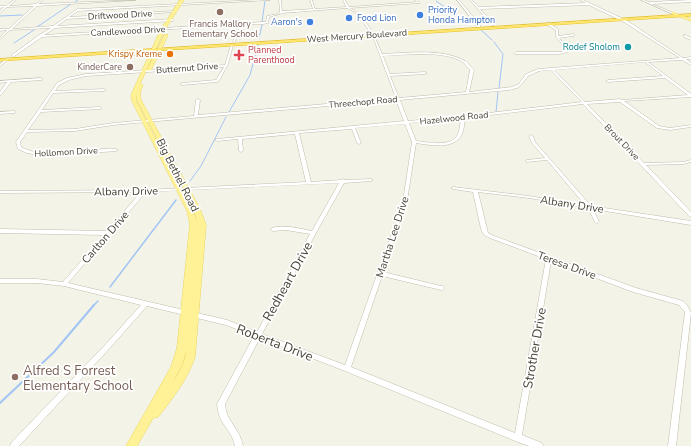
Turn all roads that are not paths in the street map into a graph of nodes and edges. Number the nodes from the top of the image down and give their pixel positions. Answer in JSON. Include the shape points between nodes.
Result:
{"nodes":[{"id":1,"x":15,"y":0,"type":"edge"},
{"id":2,"x":42,"y":0,"type":"edge"},
{"id":3,"x":91,"y":0,"type":"edge"},
{"id":4,"x":135,"y":0,"type":"edge"},
{"id":5,"x":186,"y":0,"type":"edge"},
{"id":6,"x":269,"y":0,"type":"edge"},
{"id":7,"x":280,"y":0,"type":"edge"},
{"id":8,"x":312,"y":0,"type":"edge"},
{"id":9,"x":344,"y":0,"type":"edge"},
{"id":10,"x":416,"y":0,"type":"edge"},
{"id":11,"x":458,"y":0,"type":"edge"},
{"id":12,"x":471,"y":0,"type":"edge"},
{"id":13,"x":582,"y":0,"type":"edge"},
{"id":14,"x":642,"y":0,"type":"edge"},
{"id":15,"x":378,"y":1,"type":"dead end"},
{"id":16,"x":691,"y":1,"type":"edge"},
{"id":17,"x":88,"y":2,"type":"junction"},
{"id":18,"x":182,"y":3,"type":"edge"},
{"id":19,"x":649,"y":3,"type":"junction"},
{"id":20,"x":590,"y":4,"type":"junction"},
{"id":21,"x":36,"y":5,"type":"junction"},
{"id":22,"x":7,"y":6,"type":"junction"},
{"id":23,"x":382,"y":6,"type":"junction"},
{"id":24,"x":0,"y":7,"type":"edge"},
{"id":25,"x":348,"y":8,"type":"junction"},
{"id":26,"x":478,"y":8,"type":"junction"},
{"id":27,"x":77,"y":10,"type":"junction"},
{"id":28,"x":314,"y":10,"type":"junction"},
{"id":29,"x":0,"y":12,"type":"edge"},
{"id":30,"x":174,"y":12,"type":"junction"},
{"id":31,"x":281,"y":12,"type":"junction"},
{"id":32,"x":673,"y":13,"type":"junction"},
{"id":33,"x":691,"y":13,"type":"edge"},
{"id":34,"x":679,"y":15,"type":"junction"},
{"id":35,"x":66,"y":18,"type":"junction"},
{"id":36,"x":619,"y":18,"type":"junction"},
{"id":37,"x":691,"y":20,"type":"edge"},
{"id":38,"x":171,"y":21,"type":"junction"},
{"id":39,"x":516,"y":23,"type":"junction"},
{"id":40,"x":548,"y":24,"type":"junction"},
{"id":41,"x":239,"y":25,"type":"junction"},
{"id":42,"x":493,"y":25,"type":"junction"},
{"id":43,"x":52,"y":27,"type":"junction"},
{"id":44,"x":477,"y":27,"type":"junction"},
{"id":45,"x":499,"y":27,"type":"junction"},
{"id":46,"x":163,"y":29,"type":"junction"},
{"id":47,"x":168,"y":29,"type":"junction"},
{"id":48,"x":0,"y":30,"type":"edge"},
{"id":49,"x":10,"y":30,"type":"junction"},
{"id":50,"x":373,"y":34,"type":"junction"},
{"id":51,"x":573,"y":35,"type":"dead end"},
{"id":52,"x":40,"y":36,"type":"junction"},
{"id":53,"x":685,"y":36,"type":"dead end"},
{"id":54,"x":557,"y":37,"type":"junction"},
{"id":55,"x":0,"y":38,"type":"edge"},
{"id":56,"x":691,"y":40,"type":"edge"},
{"id":57,"x":233,"y":43,"type":"junction"},
{"id":58,"x":157,"y":48,"type":"junction"},
{"id":59,"x":516,"y":53,"type":"dead end"},
{"id":60,"x":382,"y":55,"type":"junction"},
{"id":61,"x":13,"y":56,"type":"junction"},
{"id":62,"x":0,"y":58,"type":"edge"},
{"id":63,"x":682,"y":58,"type":"junction"},
{"id":64,"x":691,"y":58,"type":"edge"},
{"id":65,"x":8,"y":59,"type":"junction"},
{"id":66,"x":645,"y":61,"type":"junction"},
{"id":67,"x":691,"y":64,"type":"edge"},
{"id":68,"x":0,"y":65,"type":"edge"},
{"id":69,"x":226,"y":66,"type":"junction"},
{"id":70,"x":552,"y":69,"type":"junction"},
{"id":71,"x":144,"y":70,"type":"junction"},
{"id":72,"x":425,"y":72,"type":"dead end"},
{"id":73,"x":389,"y":75,"type":"junction"},
{"id":74,"x":665,"y":77,"type":"junction"},
{"id":75,"x":41,"y":78,"type":"dead end"},
{"id":76,"x":608,"y":81,"type":"dead end"},
{"id":77,"x":0,"y":82,"type":"edge"},
{"id":78,"x":10,"y":82,"type":"junction"},
{"id":79,"x":182,"y":84,"type":"dead end"},
{"id":80,"x":104,"y":90,"type":"dead end"},
{"id":81,"x":53,"y":92,"type":"junction"},
{"id":82,"x":467,"y":93,"type":"junction"},
{"id":83,"x":0,"y":94,"type":"edge"},
{"id":84,"x":691,"y":96,"type":"edge"},
{"id":85,"x":398,"y":99,"type":"junction"},
{"id":86,"x":198,"y":100,"type":"dead end"},
{"id":87,"x":620,"y":100,"type":"junction"},
{"id":88,"x":584,"y":103,"type":"junction"},
{"id":89,"x":100,"y":108,"type":"dead end"},
{"id":90,"x":41,"y":111,"type":"junction"},
{"id":91,"x":14,"y":112,"type":"dead end"},
{"id":92,"x":0,"y":113,"type":"edge"},
{"id":93,"x":196,"y":116,"type":"junction"},
{"id":94,"x":463,"y":117,"type":"junction"},
{"id":95,"x":147,"y":121,"type":"junction"},
{"id":96,"x":407,"y":122,"type":"junction"},
{"id":97,"x":691,"y":126,"type":"edge"},
{"id":98,"x":353,"y":127,"type":"junction"},
{"id":99,"x":27,"y":132,"type":"junction"},
{"id":100,"x":297,"y":133,"type":"junction"},
{"id":101,"x":531,"y":136,"type":"dead end"},
{"id":102,"x":240,"y":138,"type":"junction"},
{"id":103,"x":217,"y":140,"type":"dead end"},
{"id":104,"x":414,"y":142,"type":"junction"},
{"id":105,"x":359,"y":143,"type":"dead end"},
{"id":106,"x":116,"y":150,"type":"dead end"},
{"id":107,"x":241,"y":151,"type":"dead end"},
{"id":108,"x":548,"y":159,"type":"junction"},
{"id":109,"x":690,"y":160,"type":"dead end"},
{"id":110,"x":527,"y":161,"type":"dead end"},
{"id":111,"x":643,"y":164,"type":"junction"},
{"id":112,"x":343,"y":180,"type":"junction"},
{"id":113,"x":371,"y":180,"type":"dead end"},
{"id":114,"x":309,"y":183,"type":"junction"},
{"id":115,"x":453,"y":188,"type":"dead end"},
{"id":116,"x":183,"y":190,"type":"junction"},
{"id":117,"x":145,"y":191,"type":"junction"},
{"id":118,"x":475,"y":191,"type":"junction"},
{"id":119,"x":0,"y":192,"type":"edge"},
{"id":120,"x":590,"y":207,"type":"junction"},
{"id":121,"x":691,"y":215,"type":"edge"},
{"id":122,"x":597,"y":222,"type":"dead end"},
{"id":123,"x":691,"y":223,"type":"edge"},
{"id":124,"x":273,"y":229,"type":"dead end"},
{"id":125,"x":0,"y":231,"type":"edge"},
{"id":126,"x":108,"y":233,"type":"junction"},
{"id":127,"x":313,"y":233,"type":"junction"},
{"id":128,"x":197,"y":238,"type":"junction"},
{"id":129,"x":549,"y":258,"type":"junction"},
{"id":130,"x":381,"y":274,"type":"junction"},
{"id":131,"x":0,"y":281,"type":"edge"},
{"id":132,"x":64,"y":284,"type":"junction"},
{"id":133,"x":441,"y":288,"type":"dead end"},
{"id":134,"x":146,"y":303,"type":"junction"},
{"id":135,"x":186,"y":312,"type":"junction"},
{"id":136,"x":195,"y":315,"type":"junction"},
{"id":137,"x":258,"y":335,"type":"junction"},
{"id":138,"x":347,"y":369,"type":"junction"},
{"id":139,"x":146,"y":423,"type":"junction"},
{"id":140,"x":518,"y":438,"type":"junction"},
{"id":141,"x":14,"y":446,"type":"edge"},
{"id":142,"x":130,"y":446,"type":"edge"},
{"id":143,"x":239,"y":446,"type":"edge"},
{"id":144,"x":539,"y":446,"type":"edge"},
{"id":145,"x":672,"y":446,"type":"edge"}],
"edges":[{"from":1,"to":22,"type":"street"},
{"from":2,"to":21,"type":"street"},
{"from":3,"to":17,"type":"street"},
{"from":4,"to":17,"type":"street"},
{"from":5,"to":18,"type":"main road","name":"Big Bethel Road"},
{"from":6,"to":18,"type":"street"},
{"from":7,"to":31,"type":"street"},
{"from":8,"to":28,"type":"street"},
{"from":9,"to":25,"type":"street","name":"Martha Lee Drive"},
{"from":10,"to":23,"type":"street","via":[[419,3]]},
{"from":11,"to":44,"type":"street"},
{"from":12,"to":26,"type":"street"},
{"from":13,"to":20,"type":"street"},
{"from":14,"to":19,"type":"street"},
{"from":15,"to":23,"type":"street"},
{"from":16,"to":19,"type":"street"},
{"from":17,"to":21,"type":"street"},
{"from":17,"to":27,"type":"street"},
{"from":18,"to":27,"type":"street"},
{"from":18,"to":30,"type":"main road","name":"Big Bethel Road"},
{"from":18,"to":38,"type":"main road","name":"Big Bethel Road"},
{"from":19,"to":32,"type":"street"},
{"from":20,"to":26,"type":"street"},
{"from":20,"to":36,"type":"street"},
{"from":21,"to":22,"type":"street"},
{"from":21,"to":49,"type":"street"},
{"from":22,"to":24,"type":"street"},
{"from":22,"to":29,"type":"street"},
{"from":23,"to":25,"type":"street"},
{"from":25,"to":28,"type":"street"},
{"from":25,"to":50,"type":"street","name":"Martha Lee Drive","via":[[360,16]]},
{"from":26,"to":42,"type":"street"},
{"from":27,"to":35,"type":"street"},
{"from":28,"to":31,"type":"street"},
{"from":30,"to":35,"type":"street","name":"Driftwood Drive"},
{"from":30,"to":38,"type":"main road","name":"Big Bethel Road"},
{"from":31,"to":41,"type":"street","name":"Candlewood Drive","via":[[268,17],[266,23]]},
{"from":32,"to":33,"type":"highway","name":"West Mercury Boulevard"},
{"from":32,"to":34,"type":"main road"},
{"from":32,"to":36,"type":"highway","name":"West Mercury Boulevard"},
{"from":33,"to":34,"type":"highway","name":"West Mercury Boulevard"},
{"from":34,"to":36,"type":"highway","name":"West Mercury Boulevard"},
{"from":34,"to":37,"type":"main road"},
{"from":35,"to":43,"type":"street"},
{"from":36,"to":39,"type":"highway","name":"West Mercury Boulevard"},
{"from":36,"to":40,"type":"highway","name":"West Mercury Boulevard"},
{"from":36,"to":63,"type":"street"},
{"from":38,"to":43,"type":"street"},
{"from":38,"to":46,"type":"main road","name":"Big Bethel Road"},
{"from":38,"to":47,"type":"main road","name":"Big Bethel Road"},
{"from":39,"to":42,"type":"highway","name":"West Mercury Boulevard"},
{"from":39,"to":45,"type":"highway"},
{"from":40,"to":45,"type":"highway","name":"West Mercury Boulevard"},
{"from":40,"to":54,"type":"street","via":[[557,30]]},
{"from":41,"to":47,"type":"street","name":"Candlewood Drive"},
{"from":41,"to":57,"type":"street"},
{"from":42,"to":44,"type":"highway","name":"West Mercury Boulevard"},
{"from":43,"to":49,"type":"street"},
{"from":43,"to":52,"type":"street"},
{"from":44,"to":45,"type":"highway","name":"West Mercury Boulevard"},
{"from":44,"to":50,"type":"highway","name":"West Mercury Boulevard"},
{"from":46,"to":47,"type":"street","name":"Candlewood Drive"},
{"from":46,"to":52,"type":"street","name":"Candlewood Drive"},
{"from":46,"to":58,"type":"main road","name":"Big Bethel Road"},
{"from":47,"to":58,"type":"main road","name":"Big Bethel Road"},
{"from":48,"to":49,"type":"street"},
{"from":49,"to":55,"type":"street"},
{"from":50,"to":57,"type":"highway","name":"West Mercury Boulevard"},
{"from":50,"to":60,"type":"street","name":"Martha Lee Drive"},
{"from":51,"to":54,"type":"street"},
{"from":52,"to":61,"type":"street"},
{"from":53,"to":56,"type":"street"},
{"from":54,"to":59,"type":"street","via":[[567,51]]},
{"from":57,"to":58,"type":"highway","name":"West Mercury Boulevard"},
{"from":57,"to":69,"type":"street"},
{"from":58,"to":61,"type":"highway","name":"West Mercury Boulevard"},
{"from":58,"to":65,"type":"highway","name":"West Mercury Boulevard"},
{"from":58,"to":71,"type":"main road","name":"Big Bethel Road"},
{"from":60,"to":73,"type":"street","name":"Martha Lee Drive"},
{"from":60,"to":82,"type":"street","via":[[428,53],[464,63],[472,70]]},
{"from":61,"to":62,"type":"highway","name":"West Mercury Boulevard"},
{"from":62,"to":65,"type":"highway","name":"West Mercury Boulevard"},
{"from":63,"to":64,"type":"street","name":"Threechopt Road"},
{"from":63,"to":66,"type":"street","name":"Threechopt Road"},
{"from":63,"to":67,"type":"street"},
{"from":65,"to":68,"type":"street"},
{"from":66,"to":70,"type":"street","name":"Threechopt Road"},
{"from":66,"to":74,"type":"street"},
{"from":69,"to":71,"type":"street","name":"Butternut Drive"},
{"from":69,"to":79,"type":"street","via":[[217,80]]},
{"from":70,"to":82,"type":"street","name":"Threechopt Road","via":[[530,72],[518,87]]},
{"from":70,"to":88,"type":"street","name":"Brout Drive"},
{"from":71,"to":81,"type":"street","name":"Hollomon Drive","via":[[73,77],[58,84]]},
{"from":71,"to":95,"type":"main road","name":"Big Bethel Road","via":[[138,96]]},
{"from":72,"to":73,"type":"street"},
{"from":73,"to":85,"type":"street","name":"Martha Lee Drive"},
{"from":74,"to":76,"type":"street"},
{"from":74,"to":84,"type":"street"},
{"from":75,"to":78,"type":"street"},
{"from":77,"to":78,"type":"street"},
{"from":78,"to":83,"type":"street"},
{"from":80,"to":81,"type":"street"},
{"from":81,"to":90,"type":"street","name":"Hollomon Drive"},
{"from":82,"to":85,"type":"street","name":"Threechopt Road"},
{"from":84,"to":87,"type":"street","name":"Hazelwood Road"},
{"from":85,"to":93,"type":"street","name":"Threechopt Road"},
{"from":85,"to":96,"type":"street","name":"Martha Lee Drive"},
{"from":86,"to":93,"type":"street"},
{"from":87,"to":88,"type":"street","name":"Hazelwood Road"},
{"from":87,"to":97,"type":"street","via":[[662,129]]},
{"from":88,"to":94,"type":"street","name":"Hazelwood Road"},
{"from":88,"to":111,"type":"street","name":"Brout Drive"},
{"from":89,"to":90,"type":"street"},
{"from":90,"to":99,"type":"street","name":"Hollomon Drive"},
{"from":91,"to":92,"type":"street"},
{"from":93,"to":95,"type":"street","name":"Threechopt Road"},
{"from":94,"to":96,"type":"street","name":"Hazelwood Road"},
{"from":94,"to":104,"type":"street","via":[[460,135],[454,141],[442,144]]},
{"from":95,"to":99,"type":"street","name":"Threechopt Road","via":[[75,130]]},
{"from":95,"to":116,"type":"main road","name":"Big Bethel Road"},
{"from":96,"to":98,"type":"street","name":"Hazelwood Road"},
{"from":96,"to":104,"type":"street","name":"Martha Lee Drive"},
{"from":98,"to":100,"type":"street","name":"Hazelwood Road"},
{"from":98,"to":105,"type":"street"},
{"from":99,"to":106,"type":"street","name":"Hollomon Drive","via":[[18,142],[19,148],[27,153]]},
{"from":100,"to":102,"type":"street","name":"Hazelwood Road"},
{"from":100,"to":114,"type":"street"},
{"from":101,"to":108,"type":"street","via":[[532,142]]},
{"from":102,"to":103,"type":"street","name":"Hazelwood Road"},
{"from":102,"to":107,"type":"street"},
{"from":104,"to":130,"type":"street","name":"Martha Lee Drive","via":[[405,201]]},
{"from":108,"to":110,"type":"street"},
{"from":108,"to":120,"type":"street"},
{"from":109,"to":111,"type":"street","via":[[683,163]]},
{"from":111,"to":121,"type":"street","name":"Brout Drive"},
{"from":112,"to":113,"type":"street","name":"Albany Drive"},
{"from":112,"to":114,"type":"street","name":"Albany Drive"},
{"from":112,"to":127,"type":"street","name":"Redheart Drive"},
{"from":114,"to":116,"type":"street","name":"Albany Drive"},
{"from":115,"to":118,"type":"street","name":"Albany Drive"},
{"from":116,"to":117,"type":"street","name":"Albany Drive"},
{"from":116,"to":128,"type":"main road","name":"Big Bethel Road","via":[[200,218]]},
{"from":117,"to":119,"type":"street","name":"Albany Drive"},
{"from":117,"to":126,"type":"street","name":"Carlton Drive"},
{"from":118,"to":120,"type":"street","name":"Albany Drive"},
{"from":118,"to":129,"type":"street","name":"Teresa Drive","via":[[486,234]]},
{"from":120,"to":122,"type":"street"},
{"from":120,"to":123,"type":"street","name":"Albany Drive"},
{"from":124,"to":127,"type":"street","via":[[286,228]]},
{"from":125,"to":126,"type":"street"},
{"from":126,"to":132,"type":"street","name":"Carlton Drive"},
{"from":127,"to":137,"type":"street","name":"Redheart Drive"},
{"from":128,"to":135,"type":"main road","name":"Big Bethel Road"},
{"from":128,"to":136,"type":"main road","name":"Big Bethel Road"},
{"from":129,"to":140,"type":"street","name":"Strother Drive"},
{"from":129,"to":145,"type":"street","name":"Teresa Drive","via":[[635,290],[681,303],[685,307],[688,312]]},
{"from":130,"to":133,"type":"street"},
{"from":130,"to":138,"type":"street","name":"Martha Lee Drive"},
{"from":131,"to":132,"type":"street","name":"Roberta Drive"},
{"from":132,"to":134,"type":"street","name":"Roberta Drive"},
{"from":134,"to":135,"type":"street","name":"Roberta Drive"},
{"from":134,"to":141,"type":"street"},
{"from":135,"to":136,"type":"street","name":"Roberta Drive"},
{"from":135,"to":139,"type":"main road","name":"Big Bethel Road","via":[[179,361]]},
{"from":136,"to":137,"type":"street","name":"Roberta Drive"},
{"from":136,"to":139,"type":"main road","name":"Big Bethel Road","via":[[192,351],[186,370],[171,394]]},
{"from":137,"to":138,"type":"street","name":"Roberta Drive"},
{"from":137,"to":143,"type":"street","name":"Redheart Drive","via":[[221,404],[221,412],[238,438]]},
{"from":138,"to":140,"type":"street","name":"Roberta Drive"},
{"from":139,"to":142,"type":"main road","name":"Big Bethel Road"},
{"from":140,"to":144,"type":"street","name":"Roberta Drive"}]}
